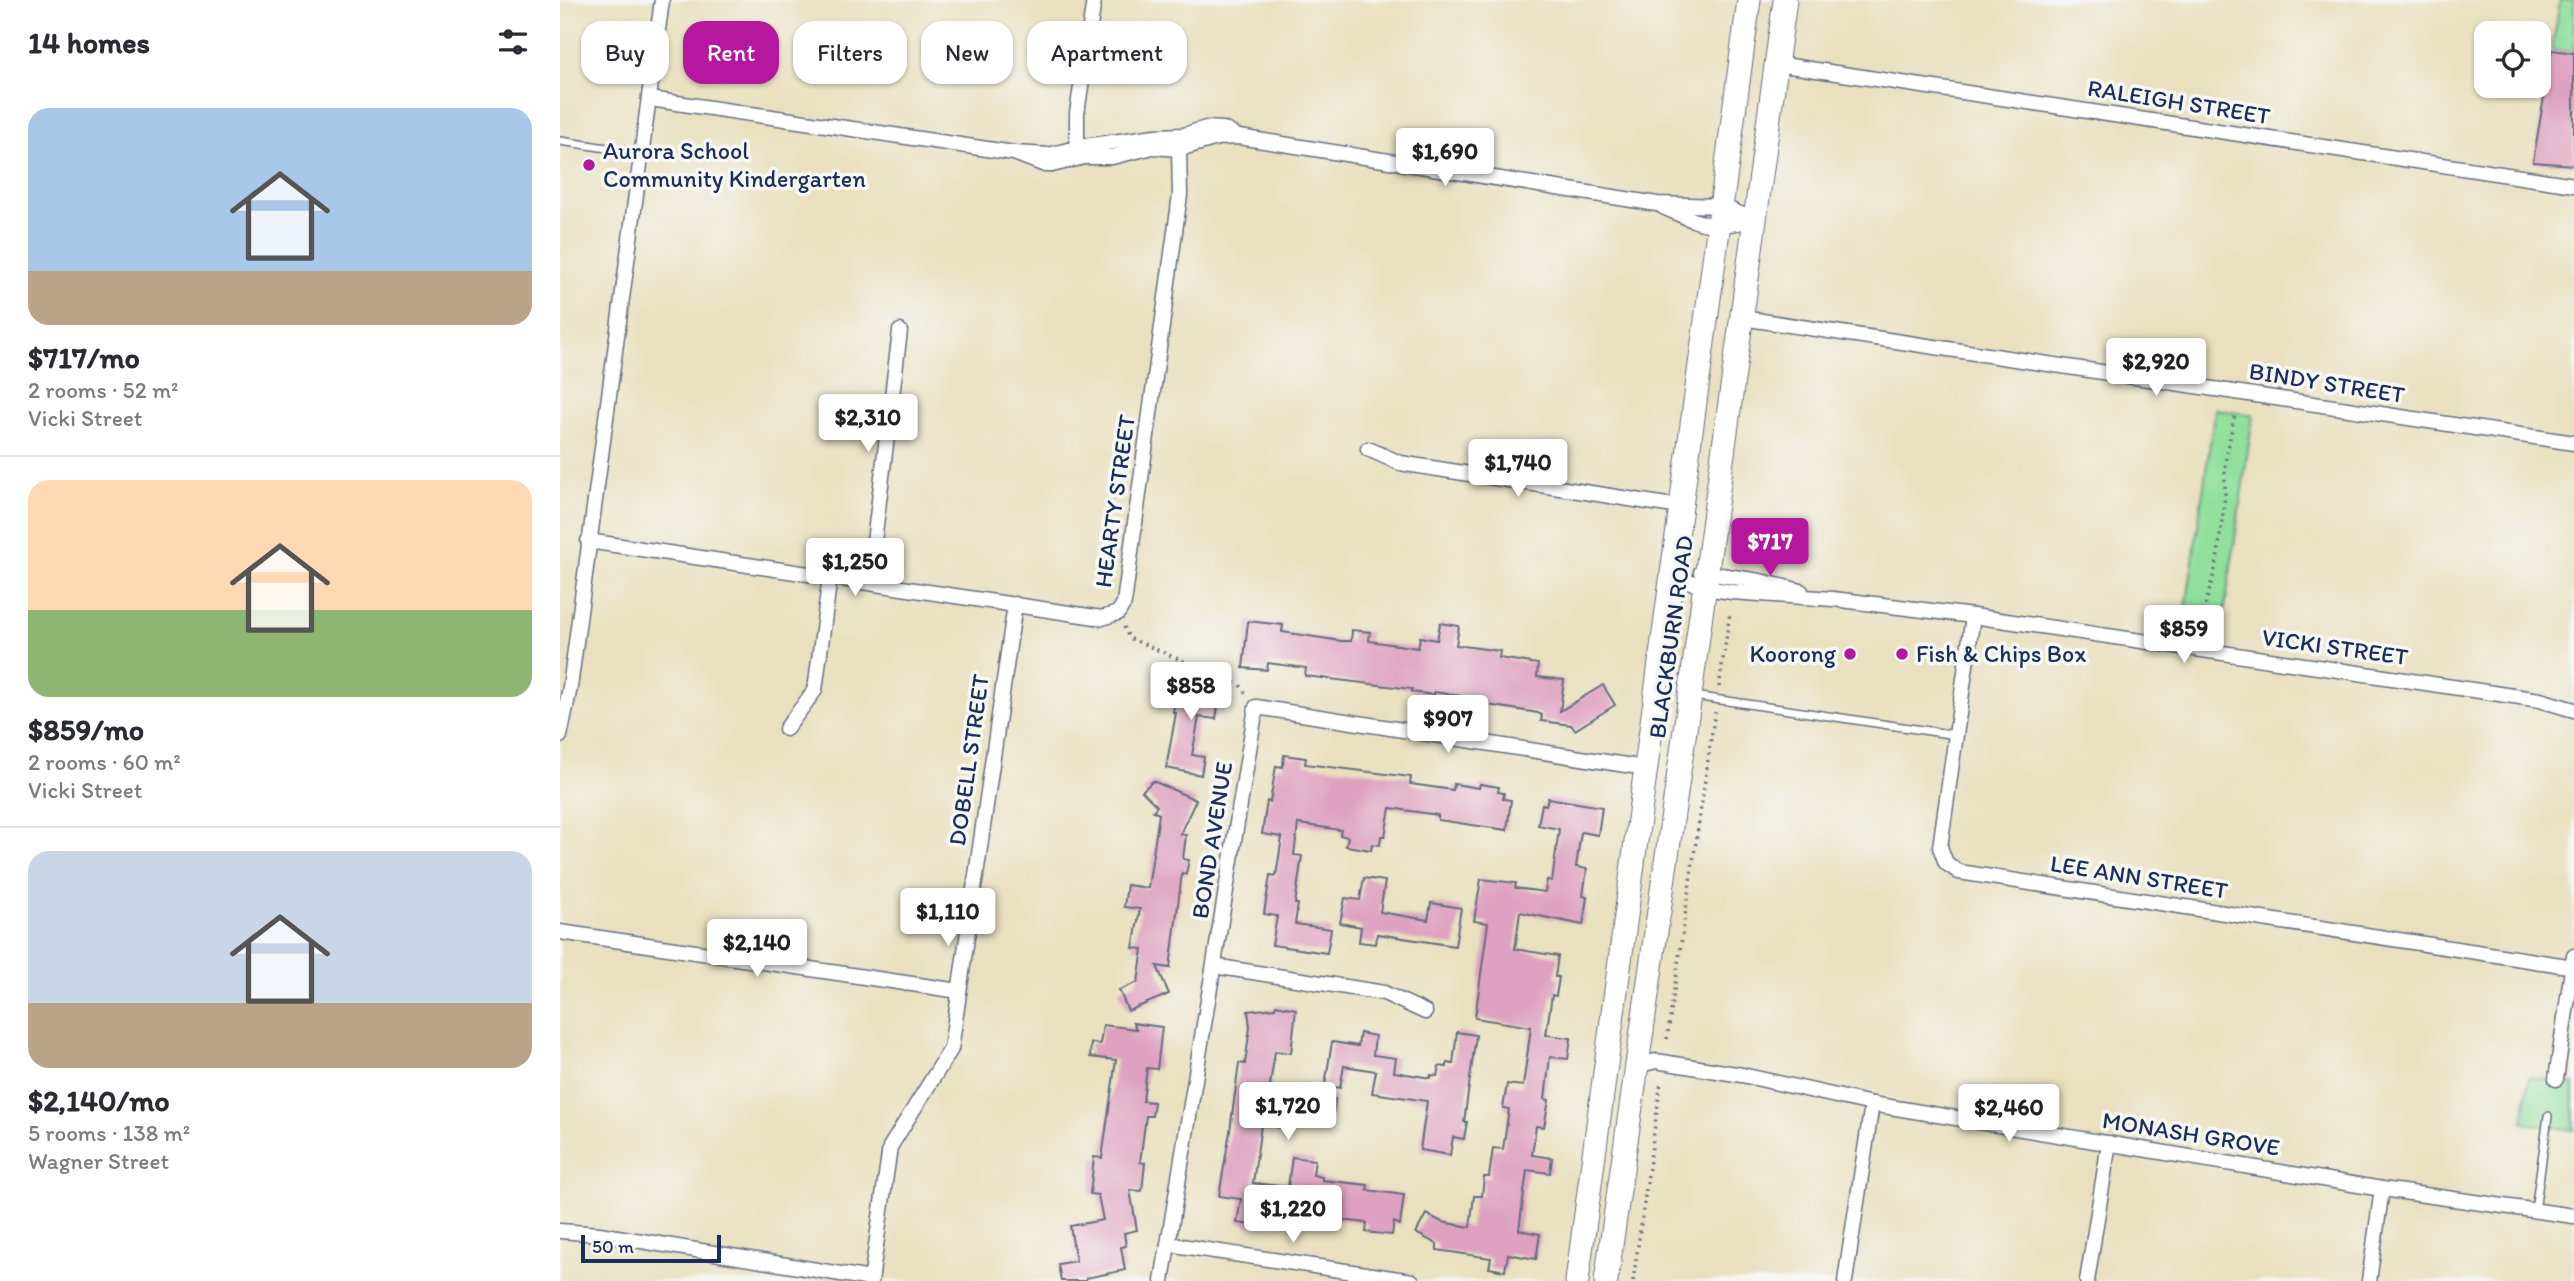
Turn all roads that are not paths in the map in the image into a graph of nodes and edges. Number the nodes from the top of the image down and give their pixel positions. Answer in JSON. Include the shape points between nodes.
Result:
{"nodes":[{"id":1,"x":662,"y":0,"type":"edge"},
{"id":2,"x":1094,"y":0,"type":"edge"},
{"id":3,"x":1749,"y":0,"type":"edge"},
{"id":4,"x":1785,"y":0,"type":"edge"},
{"id":5,"x":1777,"y":64,"type":"junction"},
{"id":6,"x":650,"y":99,"type":"junction"},
{"id":7,"x":560,"y":141,"type":"edge"},
{"id":8,"x":1185,"y":144,"type":"junction"},
{"id":9,"x":1082,"y":150,"type":"junction"},
{"id":10,"x":642,"y":153,"type":"junction"},
{"id":11,"x":2574,"y":185,"type":"edge"},
{"id":12,"x":1657,"y":204,"type":"junction"},
{"id":13,"x":1720,"y":216,"type":"junction"},
{"id":14,"x":1755,"y":220,"type":"junction"},
{"id":15,"x":1742,"y":318,"type":"junction"},
{"id":16,"x":900,"y":331,"type":"dead end"},
{"id":17,"x":2574,"y":443,"type":"edge"},
{"id":18,"x":1368,"y":449,"type":"dead end"},
{"id":19,"x":1680,"y":508,"type":"junction"},
{"id":20,"x":588,"y":541,"type":"junction"},
{"id":21,"x":1672,"y":574,"type":"junction"},
{"id":22,"x":830,"y":576,"type":"junction"},
{"id":23,"x":1706,"y":580,"type":"junction"},
{"id":24,"x":869,"y":582,"type":"junction"},
{"id":25,"x":1014,"y":604,"type":"junction"},
{"id":26,"x":1973,"y":616,"type":"junction"},
{"id":27,"x":1690,"y":695,"type":"junction"},
{"id":28,"x":2574,"y":699,"type":"edge"},
{"id":29,"x":2540,"y":700,"type":"junction"},
{"id":30,"x":2574,"y":710,"type":"edge"},
{"id":31,"x":786,"y":729,"type":"dead end"},
{"id":32,"x":1957,"y":735,"type":"junction"},
{"id":33,"x":560,"y":736,"type":"edge"},
{"id":34,"x":1645,"y":768,"type":"junction"},
{"id":35,"x":560,"y":932,"type":"edge"},
{"id":36,"x":2573,"y":964,"type":"edge"},
{"id":37,"x":1214,"y":966,"type":"junction"},
{"id":38,"x":959,"y":991,"type":"junction"},
{"id":39,"x":1424,"y":1012,"type":"dead end"},
{"id":40,"x":1636,"y":1066,"type":"junction"},
{"id":41,"x":2556,"y":1079,"type":"dead end"},
{"id":42,"x":1872,"y":1104,"type":"junction"},
{"id":43,"x":2548,"y":1116,"type":"dead end"},
{"id":44,"x":2109,"y":1143,"type":"junction"},
{"id":45,"x":2382,"y":1189,"type":"junction"},
{"id":46,"x":2535,"y":1211,"type":"junction"},
{"id":47,"x":2574,"y":1216,"type":"edge"},
{"id":48,"x":560,"y":1231,"type":"edge"},
{"id":49,"x":1168,"y":1244,"type":"junction"},
{"id":50,"x":871,"y":1280,"type":"edge"},
{"id":51,"x":1162,"y":1281,"type":"edge"},
{"id":52,"x":1412,"y":1281,"type":"edge"},
{"id":53,"x":1577,"y":1281,"type":"edge"},
{"id":54,"x":1606,"y":1281,"type":"edge"},
{"id":55,"x":1845,"y":1281,"type":"edge"},
{"id":56,"x":2087,"y":1281,"type":"edge"},
{"id":57,"x":2369,"y":1281,"type":"edge"}],
"edges":[{"from":1,"to":6,"type":"street"},
{"from":2,"to":9,"type":"street","via":[[1077,113]]},
{"from":3,"to":13,"type":"main road","name":"BLACKBURN ROAD"},
{"from":4,"to":5,"type":"main road","name":"BLACKBURN ROAD"},
{"from":5,"to":11,"type":"street","name":"RALEIGH STREET"},
{"from":5,"to":14,"type":"main road","name":"BLACKBURN ROAD"},
{"from":6,"to":9,"type":"street","via":[[1014,153]]},
{"from":6,"to":10,"type":"street"},
{"from":7,"to":10,"type":"lane"},
{"from":8,"to":9,"type":"street","via":[[1155,136]]},
{"from":8,"to":12,"type":"street","via":[[1239,137]]},
{"from":8,"to":25,"type":"street","name":"HEARTY STREET","via":[[1187,176],[1180,195],[1124,603],[1118,612],[1102,618]]},
{"from":10,"to":20,"type":"street"},
{"from":12,"to":13,"type":"street"},
{"from":12,"to":13,"type":"street","via":[[1703,225]]},
{"from":13,"to":14,"type":"street"},
{"from":13,"to":14,"type":"street"},
{"from":13,"to":19,"type":"main road","name":"BLACKBURN ROAD"},
{"from":14,"to":15,"type":"main road","name":"BLACKBURN ROAD"},
{"from":15,"to":17,"type":"street","name":"BINDY STREET"},
{"from":15,"to":23,"type":"main road","name":"BLACKBURN ROAD"},
{"from":16,"to":24,"type":"street"},
{"from":18,"to":19,"type":"street","via":[[1400,463]]},
{"from":19,"to":21,"type":"main road","name":"BLACKBURN ROAD"},
{"from":20,"to":22,"type":"street","name":"HEARTY STREET"},
{"from":20,"to":33,"type":"street"},
{"from":21,"to":23,"type":"street","name":"VICKI STREET"},
{"from":21,"to":34,"type":"main road","name":"BLACKBURN ROAD"},
{"from":22,"to":24,"type":"street","name":"HEARTY STREET"},
{"from":22,"to":31,"type":"street","via":[[815,690]]},
{"from":23,"to":26,"type":"street","name":"VICKI STREET","via":[[1760,581],[1833,598]]},
{"from":23,"to":27,"type":"main road","name":"BLACKBURN ROAD"},
{"from":24,"to":25,"type":"street","name":"HEARTY STREET"},
{"from":25,"to":38,"type":"street","name":"DOBELL STREET"},
{"from":26,"to":29,"type":"street","name":"VICKI STREET"},
{"from":26,"to":32,"type":"street","name":"LEE ANN STREET"},
{"from":27,"to":32,"type":"lane"},
{"from":27,"to":40,"type":"main road","name":"BLACKBURN ROAD"},
{"from":28,"to":29,"type":"street","name":"VICKI STREET"},
{"from":29,"to":30,"type":"street","name":"VICKI STREET"},
{"from":32,"to":36,"type":"street","name":"LEE ANN STREET","via":[[1940,847],[1946,863],[1959,872]]},
{"from":34,"to":37,"type":"street","name":"BOND AVENUE","via":[[1256,707]]},
{"from":34,"to":53,"type":"main road","name":"BLACKBURN ROAD"},
{"from":35,"to":38,"type":"street"},
{"from":36,"to":41,"type":"street"},
{"from":37,"to":39,"type":"street","via":[[1384,993]]},
{"from":37,"to":49,"type":"street","name":"BOND AVENUE"},
{"from":38,"to":50,"type":"street","name":"DOBELL STREET","via":[[951,1049],[890,1147]]},
{"from":40,"to":42,"type":"street","name":"MONASH GROVE","via":[[1656,1061]]},
{"from":40,"to":54,"type":"main road","name":"BLACKBURN ROAD"},
{"from":42,"to":44,"type":"street","name":"MONASH GROVE"},
{"from":42,"to":55,"type":"street"},
{"from":43,"to":46,"type":"lane"},
{"from":44,"to":45,"type":"street","name":"MONASH GROVE"},
{"from":44,"to":56,"type":"street"},
{"from":45,"to":46,"type":"street","name":"MONASH GROVE"},
{"from":45,"to":57,"type":"street"},
{"from":46,"to":47,"type":"street","name":"MONASH GROVE"},
{"from":48,"to":50,"type":"street"},
{"from":49,"to":51,"type":"street","name":"BOND AVENUE"},
{"from":49,"to":52,"type":"street"}]}
